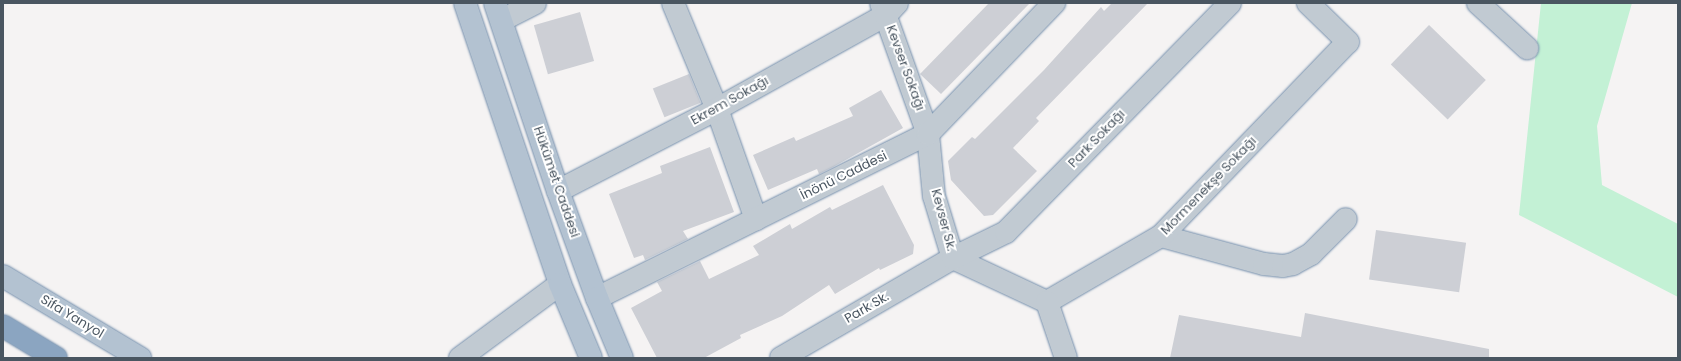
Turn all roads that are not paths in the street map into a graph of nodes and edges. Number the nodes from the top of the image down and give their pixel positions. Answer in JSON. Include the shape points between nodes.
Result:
{"nodes":[{"id":1,"x":465,"y":3,"type":"edge"},
{"id":2,"x":536,"y":3,"type":"edge"},
{"id":3,"x":673,"y":3,"type":"edge"},
{"id":4,"x":1054,"y":3,"type":"edge"},
{"id":5,"x":1230,"y":3,"type":"edge"},
{"id":6,"x":1308,"y":3,"type":"edge"},
{"id":7,"x":1478,"y":3,"type":"edge"},
{"id":8,"x":888,"y":7,"type":"edge"},
{"id":9,"x":498,"y":11,"type":"edge"},
{"id":10,"x":1527,"y":48,"type":"dead end"},
{"id":11,"x":717,"y":109,"type":"junction"},
{"id":12,"x":928,"y":134,"type":"junction"},
{"id":13,"x":558,"y":191,"type":"junction"},
{"id":14,"x":756,"y":219,"type":"junction"},
{"id":15,"x":1346,"y":219,"type":"dead end"},
{"id":16,"x":1161,"y":236,"type":"junction"},
{"id":17,"x":953,"y":258,"type":"junction"},
{"id":18,"x":3,"y":276,"type":"edge"},
{"id":19,"x":560,"y":284,"type":"junction"},
{"id":20,"x":597,"y":298,"type":"junction"},
{"id":21,"x":1047,"y":302,"type":"junction"},
{"id":22,"x":3,"y":326,"type":"edge"},
{"id":23,"x":56,"y":358,"type":"edge"},
{"id":24,"x":140,"y":358,"type":"edge"},
{"id":25,"x":460,"y":358,"type":"edge"},
{"id":26,"x":591,"y":358,"type":"edge"},
{"id":27,"x":622,"y":358,"type":"edge"},
{"id":28,"x":781,"y":358,"type":"edge"},
{"id":29,"x":1066,"y":358,"type":"edge"}],
"edges":[{"from":1,"to":19,"type":"main road"},
{"from":2,"to":9,"type":"street"},
{"from":3,"to":11,"type":"street"},
{"from":4,"to":12,"type":"street","name":"İnönü Caddesi"},
{"from":5,"to":17,"type":"street","name":"Park Sokağı","via":[[1006,232]]},
{"from":6,"to":16,"type":"street","name":"Mormenekşe Sokağı","via":[[1348,42]]},
{"from":7,"to":10,"type":"street"},
{"from":8,"to":11,"type":"street","name":"Ekrem Sokağı"},
{"from":8,"to":12,"type":"street","name":"Kevser Sokağı"},
{"from":9,"to":13,"type":"main road","name":"Hükümet Caddesi"},
{"from":11,"to":13,"type":"street","name":"Ekrem Sokağı"},
{"from":11,"to":14,"type":"street"},
{"from":12,"to":14,"type":"street","name":"İnönü Caddesi"},
{"from":12,"to":17,"type":"street","name":"Kevser Sk.","via":[[934,196]]},
{"from":13,"to":20,"type":"main road","name":"Hükümet Caddesi"},
{"from":14,"to":20,"type":"street","name":"İnönü Caddesi"},
{"from":15,"to":16,"type":"street","via":[[1311,254],[1284,266],[1264,264]]},
{"from":16,"to":21,"type":"street","name":"Mormenekşe Sokağı"},
{"from":17,"to":21,"type":"street"},
{"from":17,"to":28,"type":"street","name":"Park Sk."},
{"from":18,"to":24,"type":"main road","name":"Sifa Yanyol"},
{"from":19,"to":25,"type":"street"},
{"from":19,"to":26,"type":"main road"},
{"from":20,"to":27,"type":"main road","name":"Hükümet Caddesi"},
{"from":21,"to":29,"type":"street"},
{"from":22,"to":23,"type":"highway"}]}
